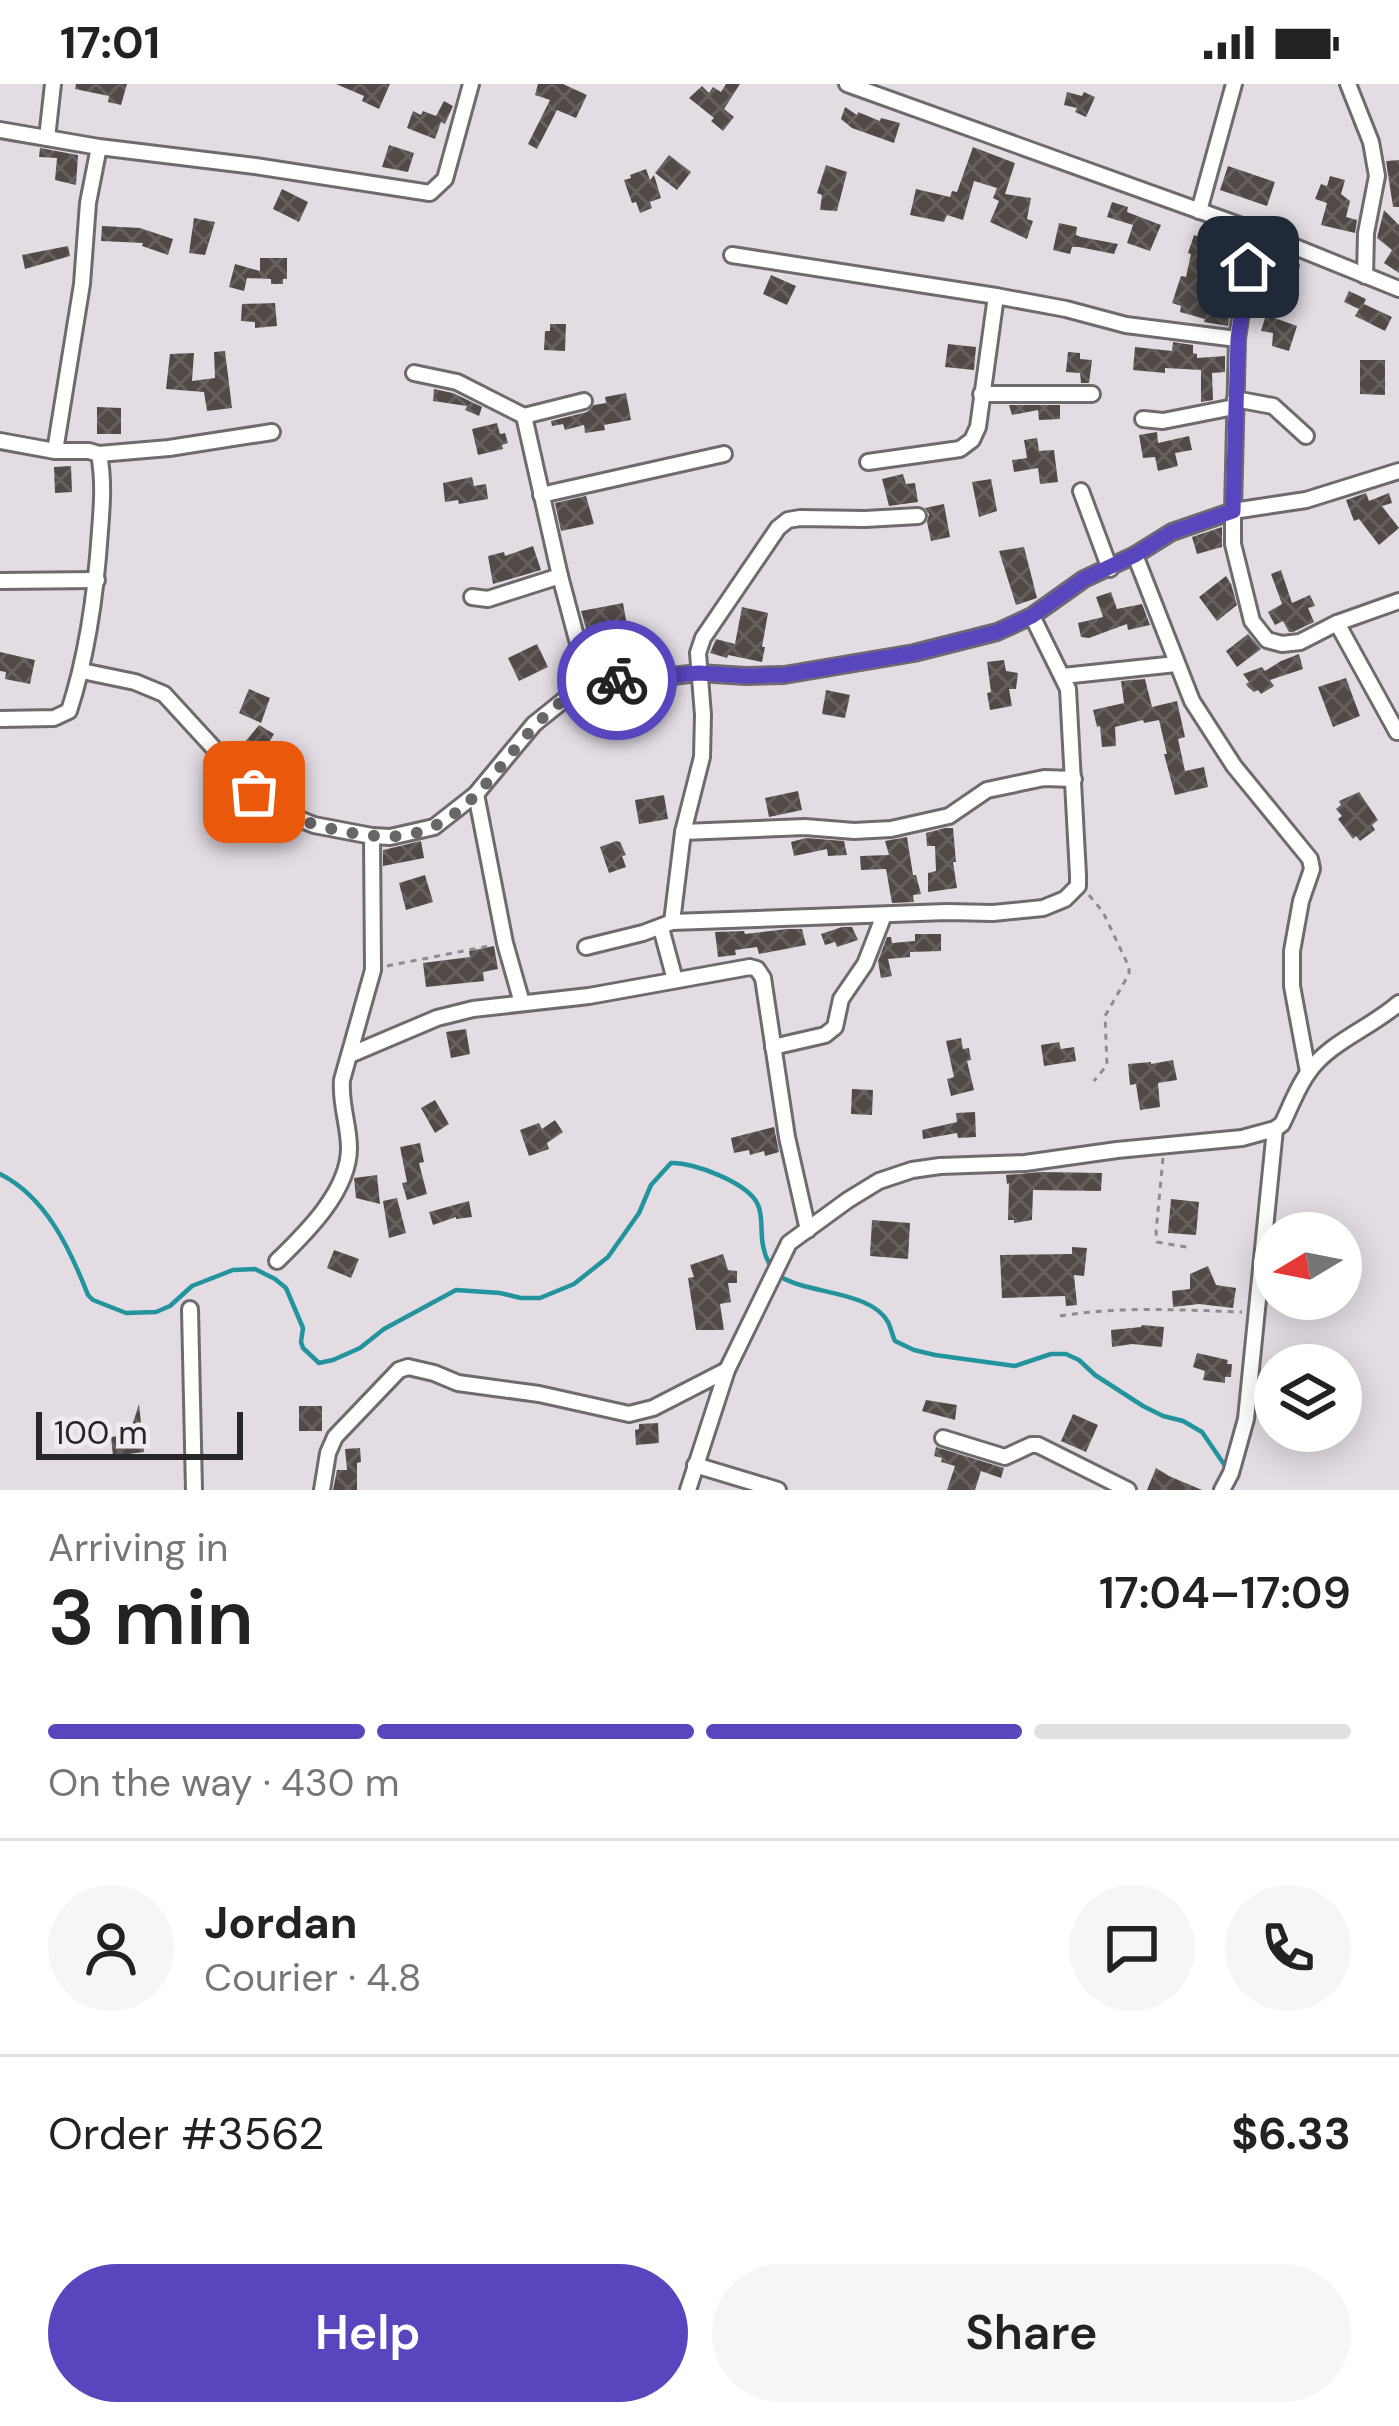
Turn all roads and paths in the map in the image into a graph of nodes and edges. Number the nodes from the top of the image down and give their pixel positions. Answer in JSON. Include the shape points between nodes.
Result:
{"nodes":[{"id":1,"x":53,"y":84,"type":"edge"},
{"id":2,"x":471,"y":84,"type":"edge"},
{"id":3,"x":847,"y":84,"type":"edge"},
{"id":4,"x":1234,"y":84,"type":"edge"},
{"id":5,"x":1348,"y":84,"type":"edge"},
{"id":6,"x":0,"y":130,"type":"edge"},
{"id":7,"x":47,"y":138,"type":"junction"},
{"id":8,"x":99,"y":147,"type":"junction"},
{"id":9,"x":1198,"y":211,"type":"junction"},
{"id":10,"x":1253,"y":230,"type":"junction"},
{"id":11,"x":732,"y":255,"type":"dead end"},
{"id":12,"x":1365,"y":276,"type":"junction"},
{"id":13,"x":1399,"y":289,"type":"edge"},
{"id":14,"x":996,"y":296,"type":"junction"},
{"id":15,"x":1238,"y":339,"type":"junction"},
{"id":16,"x":414,"y":373,"type":"dead end"},
{"id":17,"x":981,"y":394,"type":"junction"},
{"id":18,"x":1091,"y":394,"type":"dead end"},
{"id":19,"x":584,"y":401,"type":"dead end"},
{"id":20,"x":1235,"y":403,"type":"junction"},
{"id":21,"x":524,"y":416,"type":"junction"},
{"id":22,"x":1143,"y":419,"type":"dead end"},
{"id":23,"x":272,"y":432,"type":"dead end"},
{"id":24,"x":1306,"y":436,"type":"dead end"},
{"id":25,"x":0,"y":441,"type":"edge"},
{"id":26,"x":55,"y":451,"type":"junction"},
{"id":27,"x":99,"y":454,"type":"junction"},
{"id":28,"x":724,"y":454,"type":"dead end"},
{"id":29,"x":868,"y":462,"type":"dead end"},
{"id":30,"x":1399,"y":470,"type":"edge"},
{"id":31,"x":1081,"y":491,"type":"dead end"},
{"id":32,"x":541,"y":495,"type":"junction"},
{"id":33,"x":1233,"y":511,"type":"junction"},
{"id":34,"x":918,"y":516,"type":"dead end"},
{"id":35,"x":1135,"y":555,"type":"junction"},
{"id":36,"x":1110,"y":569,"type":"junction"},
{"id":37,"x":560,"y":576,"type":"junction"},
{"id":38,"x":97,"y":580,"type":"junction"},
{"id":39,"x":0,"y":581,"type":"edge"},
{"id":40,"x":472,"y":597,"type":"dead end"},
{"id":41,"x":1399,"y":601,"type":"edge"},
{"id":42,"x":1032,"y":616,"type":"junction"},
{"id":43,"x":1337,"y":623,"type":"junction"},
{"id":44,"x":1175,"y":664,"type":"junction"},
{"id":45,"x":82,"y":670,"type":"junction"},
{"id":46,"x":699,"y":673,"type":"junction"},
{"id":47,"x":1063,"y":676,"type":"junction"},
{"id":48,"x":589,"y":686,"type":"junction"},
{"id":49,"x":0,"y":719,"type":"edge"},
{"id":50,"x":1396,"y":733,"type":"edge"},
{"id":51,"x":1074,"y":779,"type":"junction"},
{"id":52,"x":476,"y":794,"type":"junction"},
{"id":53,"x":683,"y":832,"type":"junction"},
{"id":54,"x":372,"y":836,"type":"junction"},
{"id":55,"x":1078,"y":886,"type":"junction"},
{"id":56,"x":884,"y":915,"type":"junction"},
{"id":57,"x":666,"y":925,"type":"junction"},
{"id":58,"x":505,"y":943,"type":"junction"},
{"id":59,"x":586,"y":947,"type":"dead end"},
{"id":60,"x":373,"y":970,"type":"junction"},
{"id":61,"x":675,"y":980,"type":"junction"},
{"id":62,"x":522,"y":1003,"type":"junction"},
{"id":63,"x":1399,"y":1003,"type":"edge"},
{"id":64,"x":773,"y":1048,"type":"junction"},
{"id":65,"x":352,"y":1054,"type":"junction"},
{"id":66,"x":1308,"y":1072,"type":"junction"},
{"id":67,"x":1094,"y":1081,"type":"dead end"},
{"id":68,"x":1275,"y":1129,"type":"junction"},
{"id":69,"x":1164,"y":1144,"type":"junction"},
{"id":70,"x":1266,"y":1212,"type":"edge"},
{"id":71,"x":808,"y":1230,"type":"junction"},
{"id":72,"x":1192,"y":1248,"type":"dead end"},
{"id":73,"x":277,"y":1261,"type":"dead end"},
{"id":74,"x":190,"y":1309,"type":"dead end"},
{"id":75,"x":1254,"y":1313,"type":"edge"},
{"id":76,"x":1060,"y":1316,"type":"dead end"},
{"id":77,"x":1255,"y":1320,"type":"edge"},
{"id":78,"x":727,"y":1370,"type":"junction"},
{"id":79,"x":943,"y":1438,"type":"dead end"},
{"id":80,"x":695,"y":1465,"type":"junction"},
{"id":81,"x":194,"y":1490,"type":"edge"},
{"id":82,"x":322,"y":1490,"type":"edge"},
{"id":83,"x":688,"y":1490,"type":"edge"},
{"id":84,"x":778,"y":1490,"type":"edge"},
{"id":85,"x":1129,"y":1490,"type":"edge"},
{"id":86,"x":1222,"y":1490,"type":"edge"}],
"edges":[{"from":1,"to":7,"type":"street"},
{"from":2,"to":8,"type":"street","via":[[445,179],[430,193]]},
{"from":3,"to":9,"type":"street"},
{"from":4,"to":9,"type":"street"},
{"from":5,"to":12,"type":"street","via":[[1376,159]]},
{"from":6,"to":7,"type":"street"},
{"from":7,"to":8,"type":"street"},
{"from":8,"to":26,"type":"street"},
{"from":9,"to":10,"type":"street"},
{"from":10,"to":12,"type":"street"},
{"from":10,"to":15,"type":"street"},
{"from":11,"to":14,"type":"street"},
{"from":12,"to":13,"type":"street"},
{"from":14,"to":15,"type":"street"},
{"from":14,"to":17,"type":"street"},
{"from":15,"to":20,"type":"street"},
{"from":16,"to":21,"type":"street","via":[[457,382]]},
{"from":17,"to":18,"type":"street"},
{"from":17,"to":29,"type":"street","via":[[978,427],[960,449]]},
{"from":19,"to":21,"type":"street"},
{"from":20,"to":22,"type":"street"},
{"from":20,"to":24,"type":"street","via":[[1273,406]]},
{"from":20,"to":33,"type":"street"},
{"from":21,"to":32,"type":"street"},
{"from":23,"to":27,"type":"street"},
{"from":25,"to":26,"type":"street"},
{"from":26,"to":27,"type":"street"},
{"from":27,"to":38,"type":"street"},
{"from":28,"to":32,"type":"street"},
{"from":30,"to":33,"type":"street","via":[[1306,500]]},
{"from":31,"to":36,"type":"street"},
{"from":32,"to":37,"type":"street"},
{"from":33,"to":35,"type":"street"},
{"from":33,"to":43,"type":"street","via":[[1241,585],[1267,640],[1300,642]]},
{"from":34,"to":46,"type":"street","via":[[788,520],[704,638]]},
{"from":35,"to":36,"type":"street"},
{"from":35,"to":44,"type":"street"},
{"from":36,"to":42,"type":"street"},
{"from":37,"to":40,"type":"street"},
{"from":37,"to":48,"type":"street"},
{"from":38,"to":39,"type":"street"},
{"from":38,"to":45,"type":"street"},
{"from":41,"to":43,"type":"street"},
{"from":42,"to":46,"type":"street","via":[[997,632],[841,667]]},
{"from":42,"to":47,"type":"street"},
{"from":43,"to":50,"type":"street"},
{"from":44,"to":47,"type":"street"},
{"from":44,"to":66,"type":"street","via":[[1234,766],[1310,859],[1292,951]]},
{"from":45,"to":49,"type":"street","via":[[63,716]]},
{"from":45,"to":54,"type":"street","via":[[164,694],[277,811]]},
{"from":46,"to":48,"type":"street"},
{"from":46,"to":53,"type":"street","via":[[702,758]]},
{"from":47,"to":51,"type":"street"},
{"from":48,"to":52,"type":"street","via":[[534,724]]},
{"from":51,"to":53,"type":"street","via":[[987,790],[949,816],[891,829]]},
{"from":51,"to":55,"type":"street"},
{"from":52,"to":54,"type":"street","via":[[434,827]]},
{"from":52,"to":58,"type":"street"},
{"from":53,"to":57,"type":"street"},
{"from":54,"to":60,"type":"street"},
{"from":55,"to":56,"type":"street","via":[[1043,908]]},
{"from":55,"to":67,"type":"path","via":[[1103,912],[1129,967],[1105,1016],[1107,1065]]},
{"from":56,"to":57,"type":"street"},
{"from":56,"to":64,"type":"street","via":[[835,1027]]},
{"from":57,"to":59,"type":"street"},
{"from":57,"to":61,"type":"street"},
{"from":58,"to":60,"type":"path"},
{"from":58,"to":62,"type":"street"},
{"from":60,"to":65,"type":"street"},
{"from":61,"to":62,"type":"street"},
{"from":61,"to":64,"type":"street","via":[[757,969]]},
{"from":62,"to":65,"type":"street","via":[[437,1018]]},
{"from":63,"to":66,"type":"street"},
{"from":64,"to":71,"type":"street"},
{"from":65,"to":73,"type":"street","via":[[342,1080],[344,1173],[322,1214]]},
{"from":66,"to":68,"type":"street"},
{"from":68,"to":69,"type":"street"},
{"from":68,"to":70,"type":"street"},
{"from":69,"to":71,"type":"street","via":[[912,1170],[879,1181]]},
{"from":69,"to":72,"type":"path","via":[[1157,1242]]},
{"from":71,"to":78,"type":"street","via":[[789,1243]]},
{"from":74,"to":81,"type":"street"},
{"from":75,"to":76,"type":"path"},
{"from":77,"to":86,"type":"street","via":[[1246,1419]]},
{"from":78,"to":80,"type":"street"},
{"from":78,"to":82,"type":"street","via":[[629,1414],[409,1367],[335,1437]]},
{"from":79,"to":85,"type":"street","via":[[1005,1456],[1038,1445]]},
{"from":80,"to":83,"type":"street"},
{"from":80,"to":84,"type":"street"}]}
